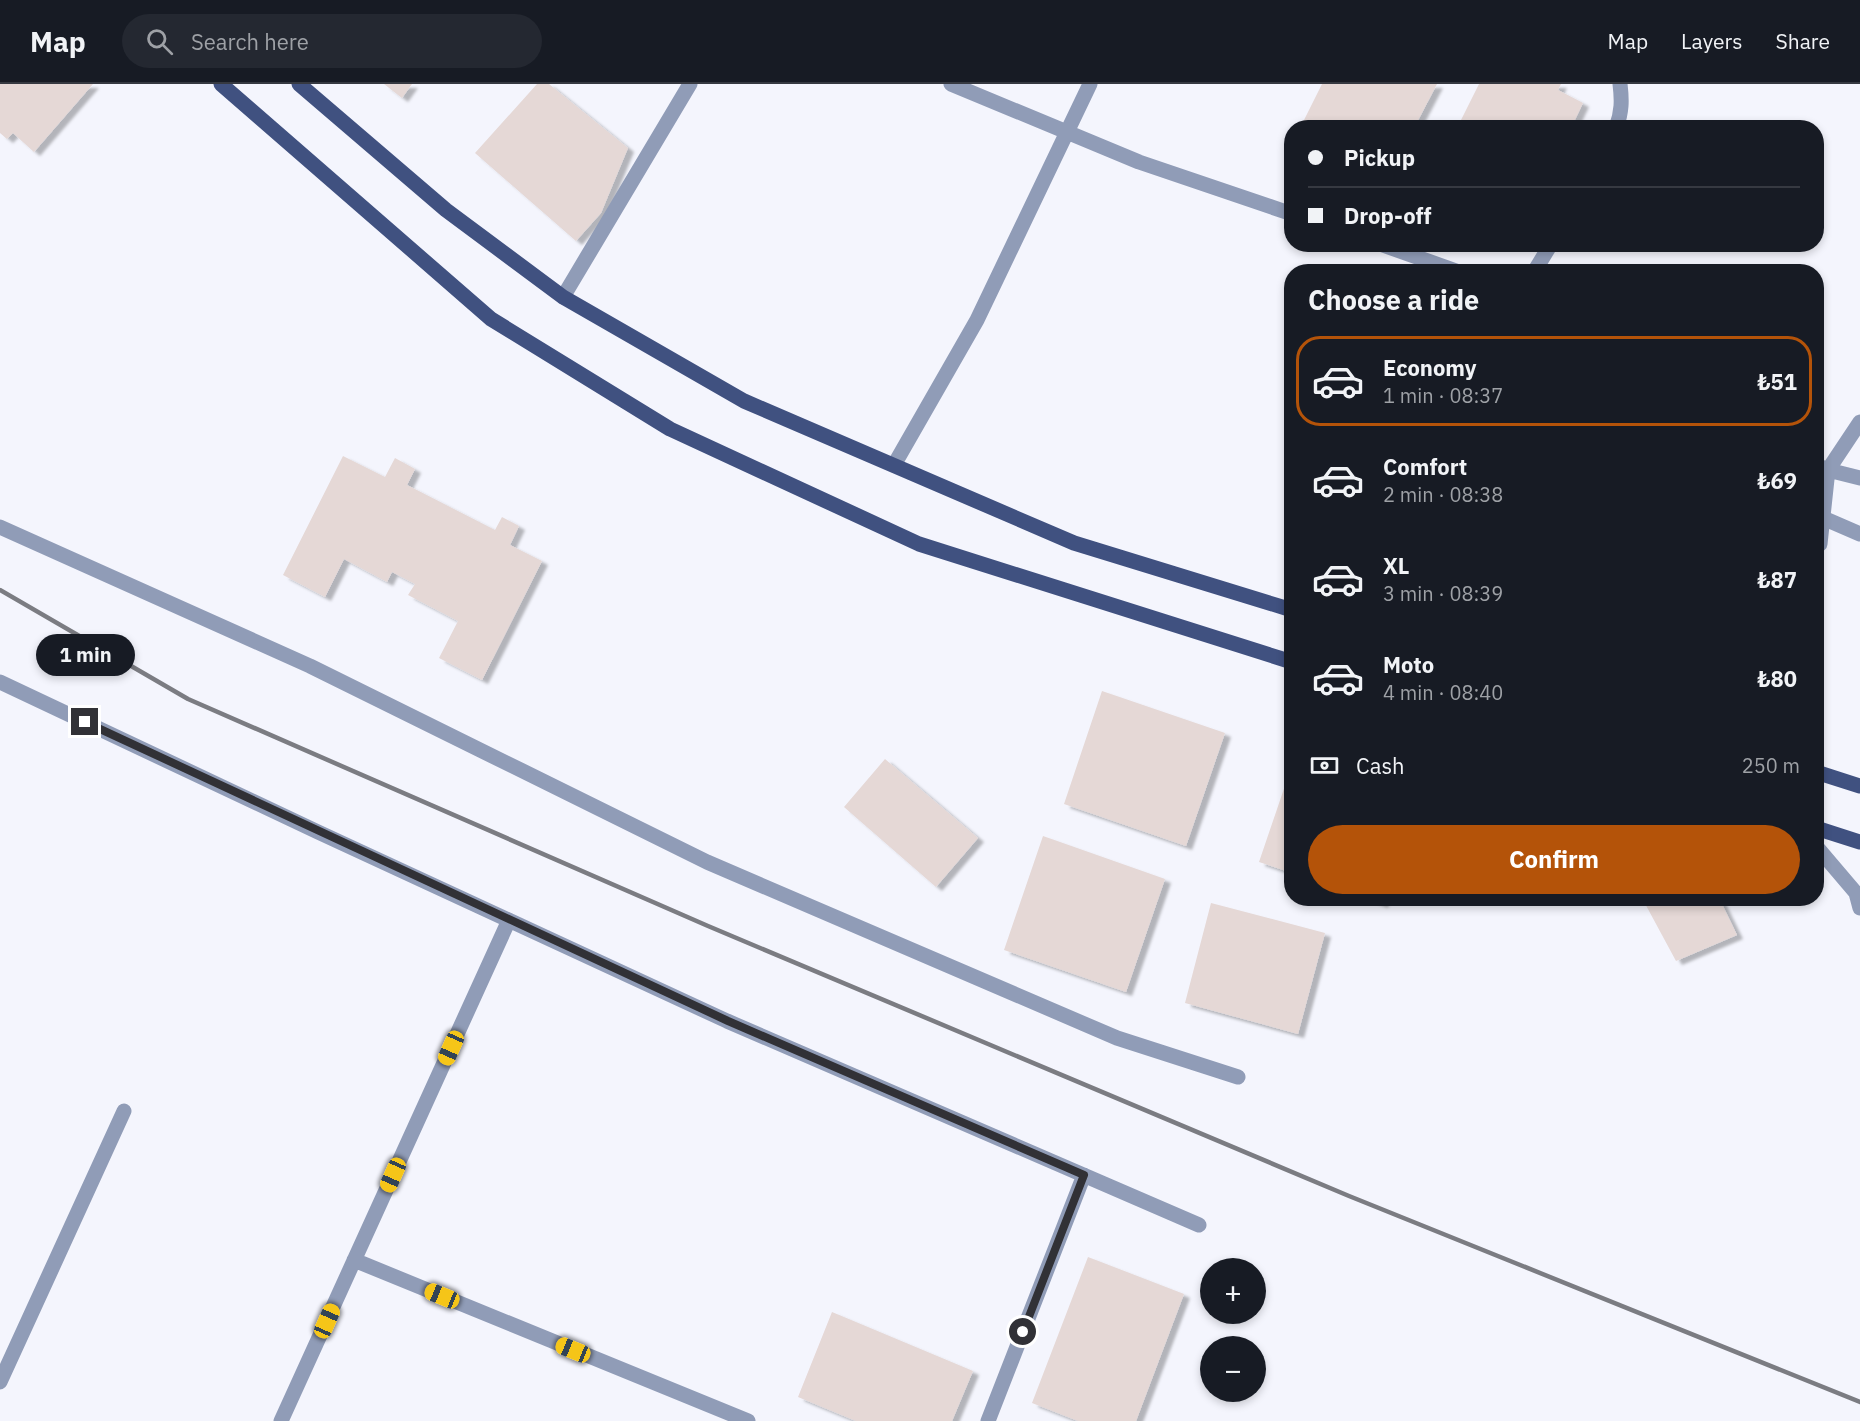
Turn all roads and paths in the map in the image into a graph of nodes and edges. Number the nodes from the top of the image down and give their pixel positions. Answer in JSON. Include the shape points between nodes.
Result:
{"nodes":[{"id":1,"x":221,"y":84,"type":"edge"},
{"id":2,"x":299,"y":84,"type":"edge"},
{"id":3,"x":690,"y":84,"type":"edge"},
{"id":4,"x":951,"y":84,"type":"edge"},
{"id":5,"x":1090,"y":84,"type":"edge"},
{"id":6,"x":1620,"y":84,"type":"edge"},
{"id":7,"x":1619,"y":120,"type":"edge"},
{"id":8,"x":1067,"y":132,"type":"junction"},
{"id":9,"x":1284,"y":211,"type":"edge"},
{"id":10,"x":1402,"y":252,"type":"edge"},
{"id":11,"x":1436,"y":264,"type":"edge"},
{"id":12,"x":563,"y":297,"type":"junction"},
{"id":13,"x":1860,"y":422,"type":"edge"},
{"id":14,"x":894,"y":465,"type":"junction"},
{"id":15,"x":1824,"y":466,"type":"edge"},
{"id":16,"x":1824,"y":469,"type":"edge"},
{"id":17,"x":1860,"y":478,"type":"edge"},
{"id":18,"x":1824,"y":518,"type":"edge"},
{"id":19,"x":0,"y":527,"type":"edge"},
{"id":20,"x":1860,"y":534,"type":"edge"},
{"id":21,"x":1284,"y":608,"type":"edge"},
{"id":22,"x":1284,"y":659,"type":"edge"},
{"id":23,"x":0,"y":682,"type":"edge"},
{"id":24,"x":1824,"y":775,"type":"edge"},
{"id":25,"x":1860,"y":786,"type":"edge"},
{"id":26,"x":1824,"y":831,"type":"edge"},
{"id":27,"x":1860,"y":842,"type":"edge"},
{"id":28,"x":1824,"y":855,"type":"edge"},
{"id":29,"x":1860,"y":908,"type":"edge"},
{"id":30,"x":509,"y":920,"type":"junction"},
{"id":31,"x":1238,"y":1077,"type":"dead end"},
{"id":32,"x":124,"y":1111,"type":"dead end"},
{"id":33,"x":1084,"y":1175,"type":"junction"},
{"id":34,"x":1199,"y":1225,"type":"dead end"},
{"id":35,"x":354,"y":1260,"type":"junction"},
{"id":36,"x":0,"y":1382,"type":"edge"},
{"id":37,"x":281,"y":1421,"type":"edge"},
{"id":38,"x":748,"y":1421,"type":"edge"},
{"id":39,"x":988,"y":1421,"type":"edge"}],
"edges":[{"from":1,"to":22,"type":"main road","via":[[491,319],[670,429],[919,544]]},
{"from":2,"to":12,"type":"main road","via":[[446,210]]},
{"from":3,"to":12,"type":"street"},
{"from":4,"to":8,"type":"street"},
{"from":5,"to":8,"type":"street"},
{"from":6,"to":7,"type":"street"},
{"from":8,"to":9,"type":"street","via":[[1139,162]]},
{"from":8,"to":14,"type":"street","via":[[977,320]]},
{"from":10,"to":11,"type":"street"},
{"from":12,"to":14,"type":"main road","via":[[744,401]]},
{"from":13,"to":15,"type":"street"},
{"from":14,"to":21,"type":"main road","via":[[1074,543]]},
{"from":16,"to":17,"type":"street"},
{"from":18,"to":20,"type":"street"},
{"from":19,"to":31,"type":"street","via":[[310,666],[707,862],[1117,1038]]},
{"from":23,"to":30,"type":"street"},
{"from":24,"to":25,"type":"main road"},
{"from":26,"to":27,"type":"main road"},
{"from":28,"to":29,"type":"street","via":[[1856,893]]},
{"from":30,"to":33,"type":"street","via":[[728,1021]]},
{"from":30,"to":35,"type":"street"},
{"from":32,"to":36,"type":"street"},
{"from":33,"to":34,"type":"street"},
{"from":33,"to":39,"type":"street"},
{"from":35,"to":37,"type":"street"},
{"from":35,"to":38,"type":"street"}]}
